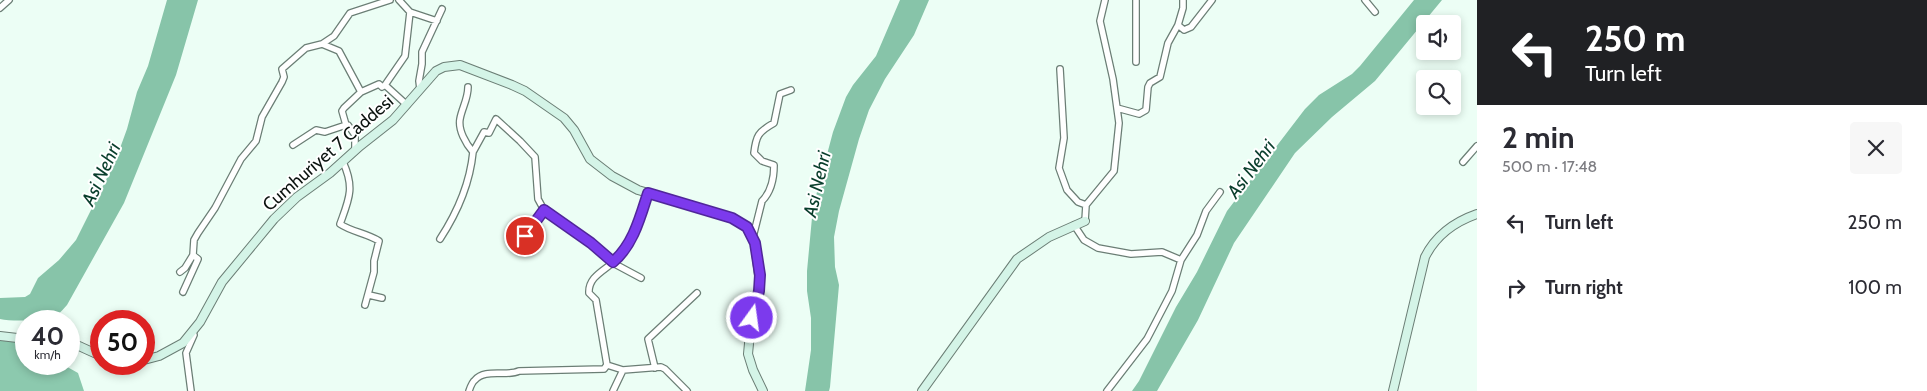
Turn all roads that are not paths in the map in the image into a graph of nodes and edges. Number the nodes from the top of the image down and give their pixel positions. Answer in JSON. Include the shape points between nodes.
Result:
{"nodes":[{"id":1,"x":9,"y":0,"type":"edge"},
{"id":2,"x":390,"y":0,"type":"edge"},
{"id":3,"x":399,"y":0,"type":"edge"},
{"id":4,"x":409,"y":0,"type":"edge"},
{"id":5,"x":1105,"y":0,"type":"edge"},
{"id":6,"x":1136,"y":0,"type":"edge"},
{"id":7,"x":1183,"y":0,"type":"edge"},
{"id":8,"x":1212,"y":0,"type":"edge"},
{"id":9,"x":1365,"y":0,"type":"edge"},
{"id":10,"x":404,"y":6,"type":"junction"},
{"id":11,"x":0,"y":8,"type":"edge"},
{"id":12,"x":442,"y":9,"type":"dead end"},
{"id":13,"x":410,"y":12,"type":"junction"},
{"id":14,"x":1375,"y":12,"type":"dead end"},
{"id":15,"x":437,"y":21,"type":"junction"},
{"id":16,"x":1178,"y":26,"type":"junction"},
{"id":17,"x":322,"y":44,"type":"junction"},
{"id":18,"x":1136,"y":62,"type":"dead end"},
{"id":19,"x":1060,"y":69,"type":"dead end"},
{"id":20,"x":385,"y":85,"type":"junction"},
{"id":21,"x":468,"y":87,"type":"dead end"},
{"id":22,"x":420,"y":89,"type":"junction"},
{"id":23,"x":790,"y":90,"type":"dead end"},
{"id":24,"x":361,"y":92,"type":"junction"},
{"id":25,"x":407,"y":105,"type":"junction"},
{"id":26,"x":1117,"y":108,"type":"junction"},
{"id":27,"x":346,"y":124,"type":"junction"},
{"id":28,"x":294,"y":145,"type":"dead end"},
{"id":29,"x":1477,"y":146,"type":"edge"},
{"id":30,"x":355,"y":150,"type":"junction"},
{"id":31,"x":473,"y":152,"type":"junction"},
{"id":32,"x":342,"y":162,"type":"junction"},
{"id":33,"x":1462,"y":162,"type":"dead end"},
{"id":34,"x":1220,"y":192,"type":"dead end"},
{"id":35,"x":648,"y":193,"type":"junction"},
{"id":36,"x":1086,"y":205,"type":"junction"},
{"id":37,"x":544,"y":210,"type":"junction"},
{"id":38,"x":1477,"y":214,"type":"edge"},
{"id":39,"x":1085,"y":221,"type":"joint"},
{"id":40,"x":1074,"y":226,"type":"junction"},
{"id":41,"x":525,"y":236,"type":"dead end"},
{"id":42,"x":753,"y":238,"type":"junction"},
{"id":43,"x":440,"y":239,"type":"dead end"},
{"id":44,"x":193,"y":255,"type":"junction"},
{"id":45,"x":1182,"y":260,"type":"junction"},
{"id":46,"x":613,"y":262,"type":"junction"},
{"id":47,"x":180,"y":272,"type":"dead end"},
{"id":48,"x":642,"y":278,"type":"dead end"},
{"id":49,"x":182,"y":292,"type":"dead end"},
{"id":50,"x":697,"y":293,"type":"dead end"},
{"id":51,"x":368,"y":295,"type":"junction"},
{"id":52,"x":382,"y":298,"type":"dead end"},
{"id":53,"x":365,"y":305,"type":"dead end"},
{"id":54,"x":193,"y":332,"type":"junction"},
{"id":55,"x":0,"y":336,"type":"edge"},
{"id":56,"x":15,"y":338,"type":"edge"},
{"id":57,"x":155,"y":356,"type":"edge"},
{"id":58,"x":607,"y":365,"type":"junction"},
{"id":59,"x":655,"y":368,"type":"junction"},
{"id":60,"x":624,"y":370,"type":"junction"},
{"id":61,"x":191,"y":391,"type":"edge"},
{"id":62,"x":469,"y":391,"type":"edge"},
{"id":63,"x":613,"y":391,"type":"edge"},
{"id":64,"x":687,"y":391,"type":"edge"},
{"id":65,"x":763,"y":391,"type":"edge"},
{"id":66,"x":922,"y":391,"type":"edge"},
{"id":67,"x":1107,"y":391,"type":"edge"},
{"id":68,"x":1394,"y":391,"type":"edge"}],
"edges":[{"from":1,"to":11,"type":"street"},
{"from":2,"to":17,"type":"street","via":[[350,13],[334,36]]},
{"from":3,"to":10,"type":"street"},
{"from":4,"to":10,"type":"street"},
{"from":5,"to":26,"type":"street","via":[[1100,21]]},
{"from":6,"to":18,"type":"street"},
{"from":7,"to":16,"type":"street"},
{"from":8,"to":16,"type":"street","via":[[1188,30]]},
{"from":9,"to":14,"type":"street"},
{"from":10,"to":13,"type":"street"},
{"from":12,"to":15,"type":"street"},
{"from":13,"to":15,"type":"street"},
{"from":13,"to":20,"type":"street","via":[[405,56]]},
{"from":15,"to":22,"type":"street","via":[[422,52]]},
{"from":16,"to":26,"type":"street","via":[[1168,43],[1160,77],[1148,87],[1146,110],[1139,114]]},
{"from":17,"to":24,"type":"street","via":[[339,51]]},
{"from":17,"to":44,"type":"street","via":[[306,48],[282,69],[284,77],[262,117],[256,141],[241,159],[215,208],[202,225],[194,240]]},
{"from":19,"to":36,"type":"street","via":[[1064,138],[1059,168],[1067,190],[1078,202]]},
{"from":20,"to":24,"type":"street","via":[[379,84]]},
{"from":20,"to":25,"type":"street"},
{"from":21,"to":31,"type":"street","via":[[459,120],[466,144]]},
{"from":22,"to":25,"type":"main road","name":"Cumhuriyet 7 Caddesi"},
{"from":22,"to":35,"type":"main road","name":"Cumhuriyet 7 Caddesi","via":[[440,68],[460,65],[512,85],[564,118],[598,166],[618,180]]},
{"from":23,"to":42,"type":"street","via":[[780,94],[774,123],[756,138],[754,154],[774,165],[773,180],[762,201]]},
{"from":24,"to":27,"type":"street","via":[[342,111]]},
{"from":25,"to":30,"type":"main road","name":"Cumhuriyet 7 Caddesi","via":[[394,120]]},
{"from":26,"to":36,"type":"street","via":[[1114,171]]},
{"from":27,"to":28,"type":"street","via":[[325,132],[316,130]]},
{"from":27,"to":30,"type":"street","via":[[355,135]]},
{"from":29,"to":33,"type":"street"},
{"from":30,"to":32,"type":"main road","name":"Cumhuriyet 7 Caddesi"},
{"from":31,"to":37,"type":"street","via":[[496,119],[535,157],[538,199]]},
{"from":31,"to":43,"type":"street","via":[[467,184]]},
{"from":32,"to":51,"type":"street","via":[[348,173],[351,195],[340,224],[379,241]]},
{"from":32,"to":54,"type":"main road","name":"Cumhuriyet 7 Caddesi","via":[[274,218],[222,282]]},
{"from":34,"to":45,"type":"street"},
{"from":35,"to":42,"type":"main road","name":"Cumhuriyet 7 Caddesi","via":[[739,221]]},
{"from":35,"to":46,"type":"street","via":[[634,234]]},
{"from":36,"to":39,"type":"street"},
{"from":37,"to":41,"type":"street"},
{"from":37,"to":46,"type":"street"},
{"from":38,"to":68,"type":"main road","via":[[1460,221],[1438,237],[1425,257]]},
{"from":39,"to":40,"type":"main road"},
{"from":40,"to":45,"type":"street","via":[[1084,240],[1098,248],[1131,254],[1162,252]]},
{"from":40,"to":66,"type":"main road","via":[[1049,237],[1017,259]]},
{"from":42,"to":65,"type":"main road","via":[[760,284],[748,354]]},
{"from":44,"to":47,"type":"street"},
{"from":44,"to":49,"type":"street","via":[[198,259]]},
{"from":45,"to":67,"type":"street","via":[[1172,291],[1147,339]]},
{"from":46,"to":48,"type":"street"},
{"from":46,"to":58,"type":"street","via":[[596,275],[588,289],[596,300]]},
{"from":50,"to":59,"type":"street","via":[[648,339]]},
{"from":51,"to":52,"type":"street"},
{"from":51,"to":53,"type":"street"},
{"from":54,"to":57,"type":"main road","name":"Cumhuriyet 7 Caddesi","via":[[172,350]]},
{"from":54,"to":61,"type":"street","via":[[186,353]]},
{"from":55,"to":56,"type":"main road"},
{"from":58,"to":60,"type":"street"},
{"from":58,"to":62,"type":"street","via":[[604,369],[595,370],[557,369],[483,375],[475,379]]},
{"from":59,"to":60,"type":"street"},
{"from":59,"to":64,"type":"street","via":[[665,369]]},
{"from":60,"to":63,"type":"street"}]}
